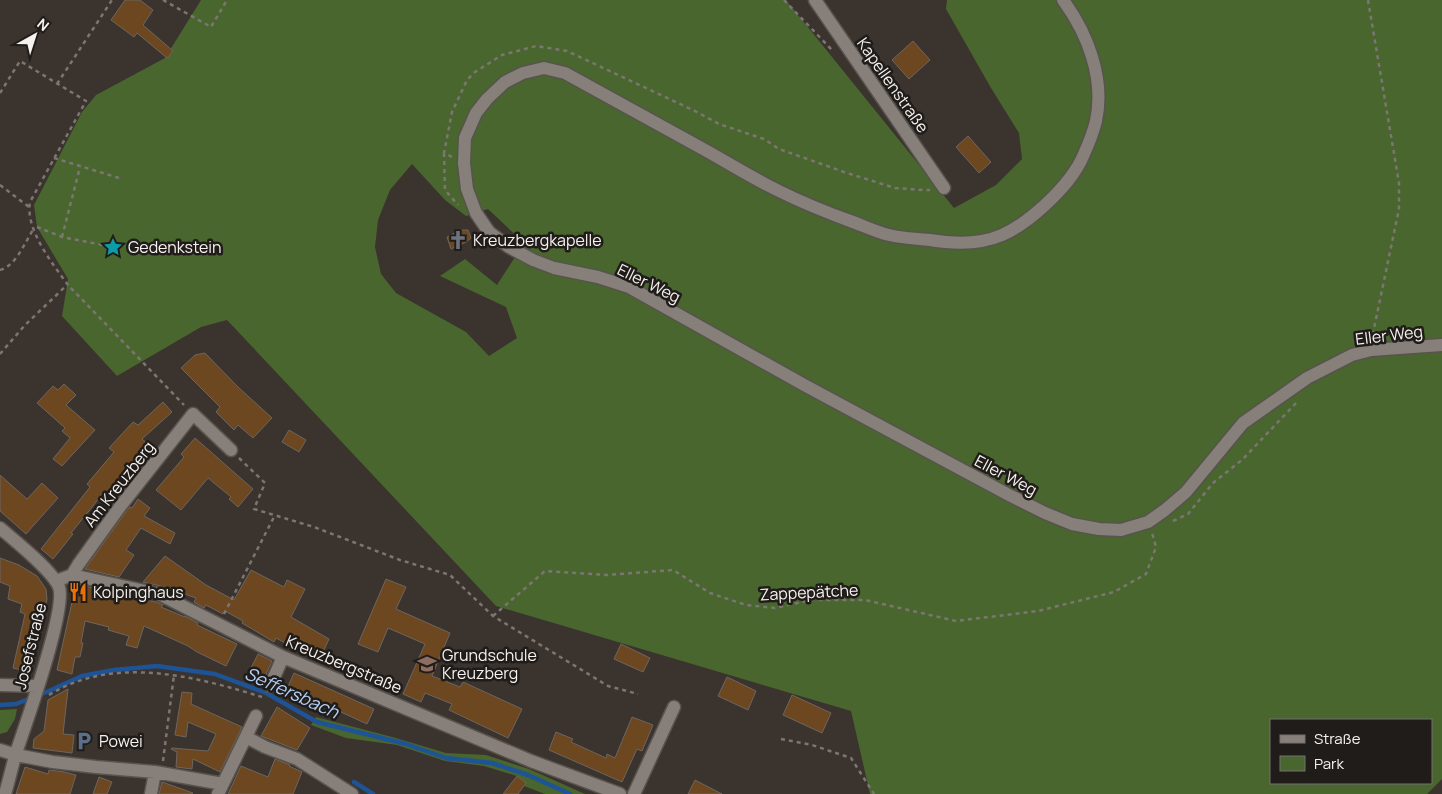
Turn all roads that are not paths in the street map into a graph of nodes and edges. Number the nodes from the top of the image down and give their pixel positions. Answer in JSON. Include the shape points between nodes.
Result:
{"nodes":[{"id":1,"x":815,"y":0,"type":"edge"},
{"id":2,"x":1063,"y":0,"type":"edge"},
{"id":3,"x":944,"y":188,"type":"dead end"},
{"id":4,"x":1442,"y":345,"type":"edge"},
{"id":5,"x":231,"y":450,"type":"road end"},
{"id":6,"x":0,"y":528,"type":"edge"},
{"id":7,"x":72,"y":575,"type":"junction"},
{"id":8,"x":56,"y":581,"type":"junction"},
{"id":9,"x":283,"y":657,"type":"junction"},
{"id":10,"x":0,"y":685,"type":"edge"},
{"id":11,"x":37,"y":689,"type":"junction"},
{"id":12,"x":267,"y":692,"type":"road end"},
{"id":13,"x":674,"y":707,"type":"dead end"},
{"id":14,"x":256,"y":716,"type":"dead end"},
{"id":15,"x":246,"y":737,"type":"junction"},
{"id":16,"x":0,"y":750,"type":"edge"},
{"id":17,"x":16,"y":755,"type":"junction"},
{"id":18,"x":158,"y":773,"type":"junction"},
{"id":19,"x":221,"y":789,"type":"edge"},
{"id":20,"x":5,"y":794,"type":"edge"},
{"id":21,"x":151,"y":794,"type":"edge"},
{"id":22,"x":352,"y":794,"type":"edge"},
{"id":23,"x":620,"y":794,"type":"edge"},
{"id":24,"x":634,"y":794,"type":"edge"}],
"edges":[{"from":1,"to":3,"type":"street","name":"Kapellenstraße"},
{"from":2,"to":4,"type":"street","name":"Eller Weg","via":[[1085,36],[1093,58],[1097,79],[1096,122],[1071,178],[1054,197],[1020,225],[984,241],[938,242],[887,235],[829,214],[778,190],[565,73],[544,68],[505,82],[476,113],[465,138],[467,189],[476,213],[489,232],[533,260],[629,287],[992,486],[1072,524],[1098,529],[1121,530],[1148,522],[1165,510],[1186,492],[1243,423],[1307,378],[1372,350]]},
{"from":5,"to":7,"type":"street","name":"Am Kreuzberg","via":[[193,414],[119,508]]},
{"from":6,"to":8,"type":"street"},
{"from":7,"to":8,"type":"street"},
{"from":7,"to":9,"type":"street","name":"Kreuzbergstraße","via":[[160,594]]},
{"from":8,"to":11,"type":"street","name":"Josefstraße","via":[[60,591],[58,607]]},
{"from":9,"to":12,"type":"street"},
{"from":9,"to":23,"type":"street","name":"Kreuzbergstraße","via":[[531,761]]},
{"from":10,"to":11,"type":"street"},
{"from":11,"to":17,"type":"street","name":"Josefstraße"},
{"from":13,"to":24,"type":"street"},
{"from":14,"to":15,"type":"street"},
{"from":15,"to":19,"type":"street"},
{"from":15,"to":22,"type":"street","via":[[297,758]]},
{"from":16,"to":17,"type":"street"},
{"from":17,"to":18,"type":"street","via":[[96,768]]},
{"from":17,"to":20,"type":"street","name":"Josefstraße"},
{"from":18,"to":19,"type":"street"},
{"from":18,"to":21,"type":"street"}]}
